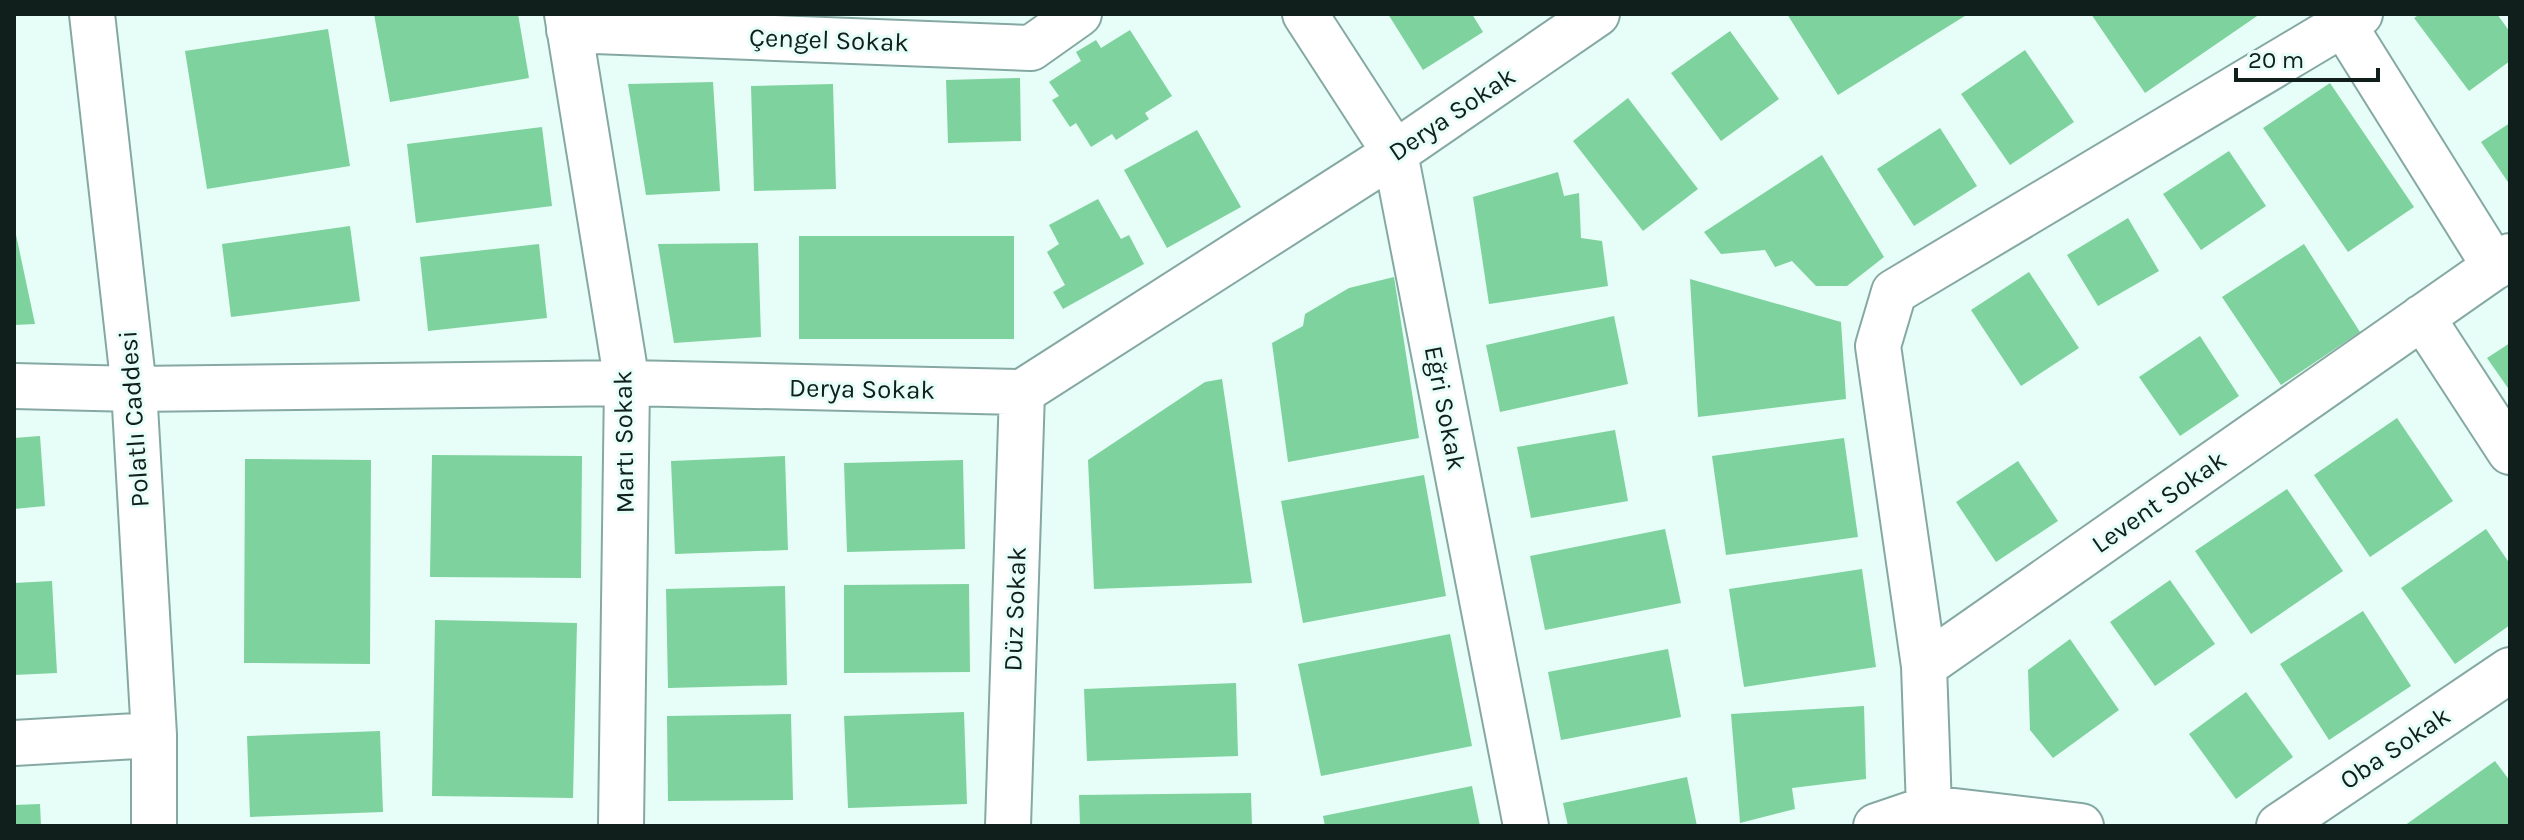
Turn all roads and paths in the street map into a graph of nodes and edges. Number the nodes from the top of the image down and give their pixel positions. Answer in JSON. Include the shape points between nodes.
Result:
{"nodes":[{"id":1,"x":92,"y":14,"type":"edge"},
{"id":2,"x":1079,"y":14,"type":"edge"},
{"id":3,"x":1305,"y":14,"type":"edge"},
{"id":4,"x":1597,"y":14,"type":"edge"},
{"id":5,"x":2347,"y":18,"type":"edge"},
{"id":6,"x":568,"y":22,"type":"edge"},
{"id":7,"x":1395,"y":153,"type":"junction"},
{"id":8,"x":2502,"y":261,"type":"edge"},
{"id":9,"x":2422,"y":317,"type":"junction"},
{"id":10,"x":627,"y":383,"type":"junction"},
{"id":11,"x":14,"y":386,"type":"edge"},
{"id":12,"x":134,"y":389,"type":"junction"},
{"id":13,"x":1022,"y":392,"type":"junction"},
{"id":14,"x":2510,"y":452,"type":"edge"},
{"id":15,"x":1924,"y":666,"type":"junction"},
{"id":16,"x":2510,"y":670,"type":"edge"},
{"id":17,"x":154,"y":735,"type":"junction"},
{"id":18,"x":14,"y":743,"type":"edge"},
{"id":19,"x":1929,"y":808,"type":"junction"},
{"id":20,"x":154,"y":826,"type":"edge"},
{"id":21,"x":621,"y":826,"type":"edge"},
{"id":22,"x":1008,"y":826,"type":"edge"},
{"id":23,"x":1526,"y":826,"type":"edge"},
{"id":24,"x":1876,"y":826,"type":"edge"},
{"id":25,"x":2081,"y":826,"type":"edge"},
{"id":26,"x":2279,"y":826,"type":"edge"}],
"edges":[{"from":1,"to":12,"type":"street","name":"Polatlı Caddesi"},
{"from":2,"to":6,"type":"street","name":"Çengel Sokak","via":[[1031,48]]},
{"from":3,"to":7,"type":"street","name":"Eğri Sokak"},
{"from":4,"to":7,"type":"street","name":"Derya Sokak"},
{"from":5,"to":8,"type":"street"},
{"from":5,"to":15,"type":"street","via":[[1894,292],[1878,346]]},
{"from":6,"to":10,"type":"street","name":"Martı Sokak"},
{"from":7,"to":13,"type":"street","name":"Derya Sokak"},
{"from":7,"to":23,"type":"street","name":"Eğri Sokak"},
{"from":8,"to":9,"type":"street","name":"Levent Sokak"},
{"from":9,"to":14,"type":"street"},
{"from":9,"to":15,"type":"street","name":"Levent Sokak"},
{"from":10,"to":12,"type":"street","name":"Derya Sokak"},
{"from":10,"to":13,"type":"street","name":"Derya Sokak"},
{"from":10,"to":21,"type":"street","name":"Martı Sokak"},
{"from":11,"to":12,"type":"street","name":"Derya Sokak"},
{"from":12,"to":17,"type":"street","name":"Polatlı Caddesi"},
{"from":13,"to":22,"type":"street","name":"Düz Sokak"},
{"from":15,"to":19,"type":"street"},
{"from":16,"to":26,"type":"street","name":"Oba Sokak"},
{"from":17,"to":18,"type":"street"},
{"from":17,"to":20,"type":"street","name":"Polatlı Caddesi"},
{"from":19,"to":24,"type":"street"},
{"from":19,"to":25,"type":"street"}]}
